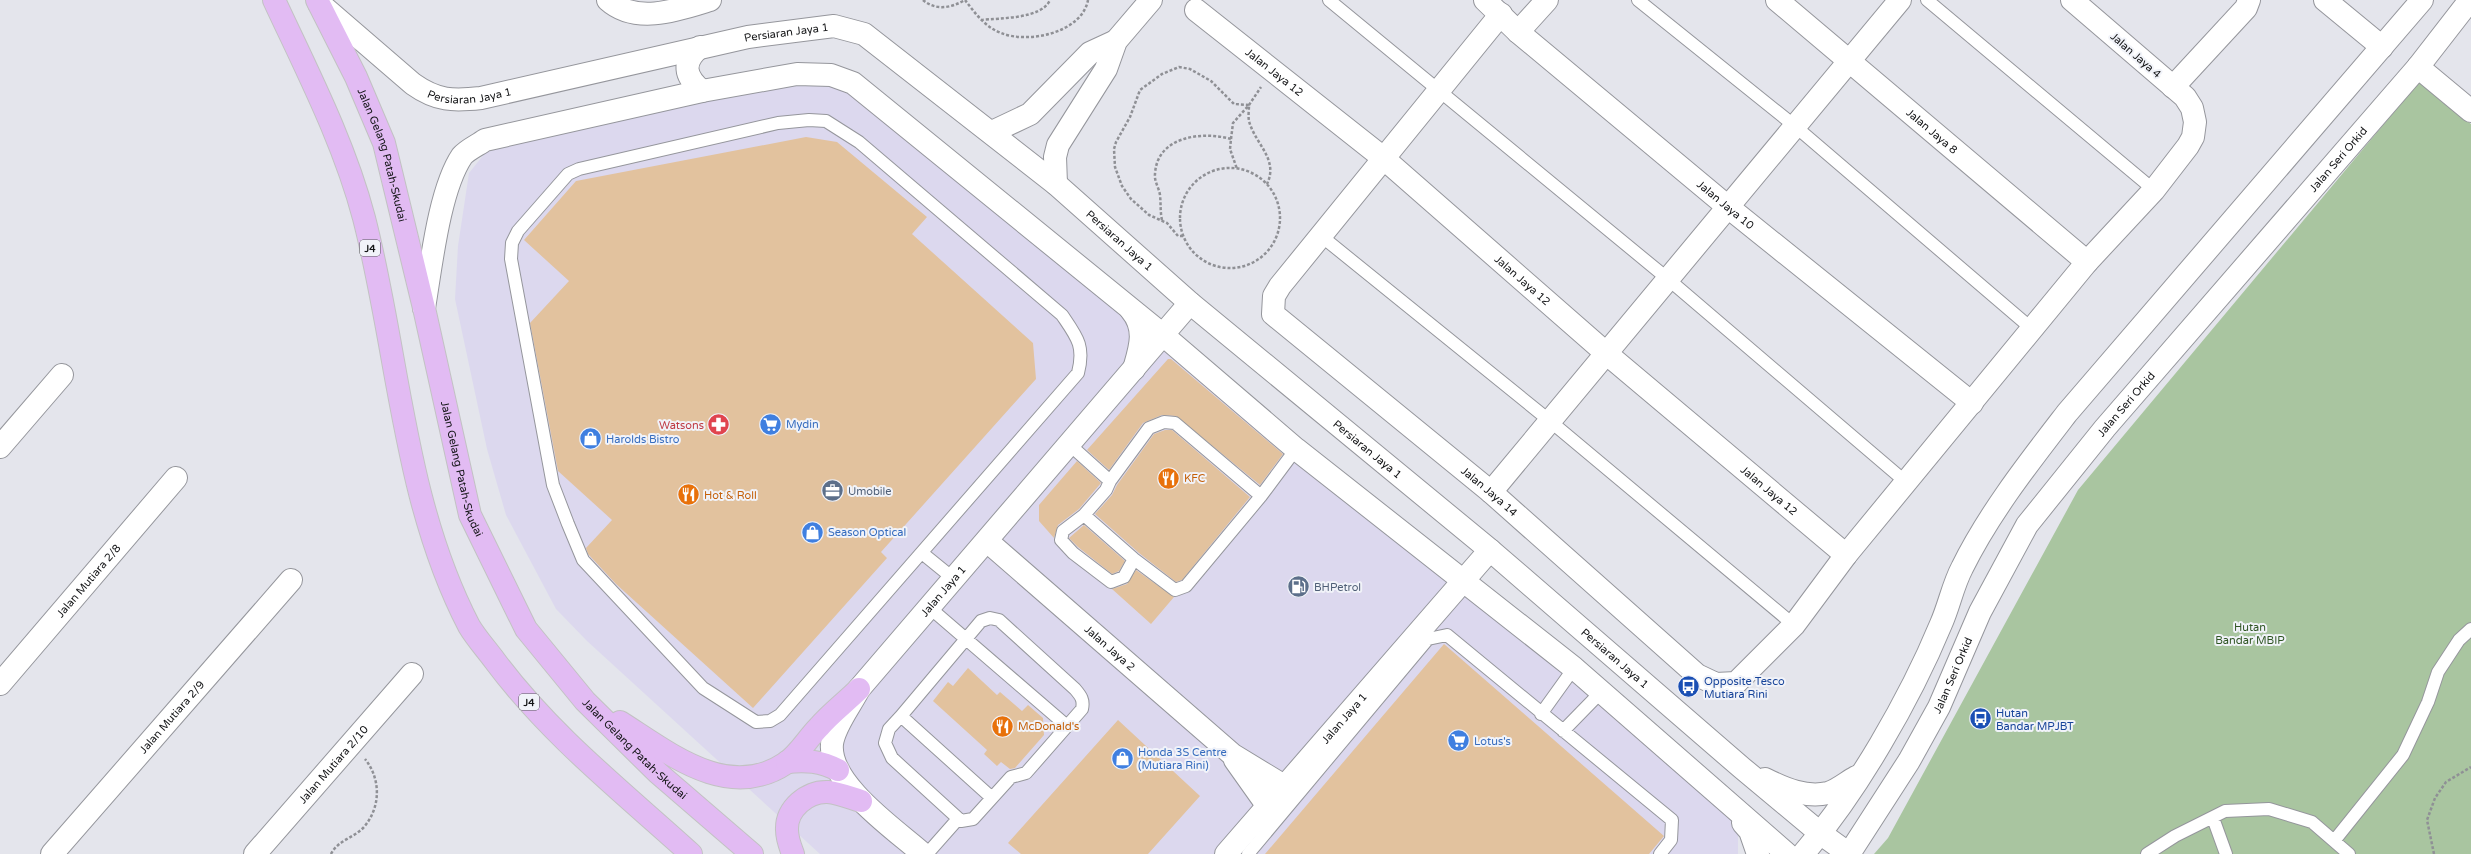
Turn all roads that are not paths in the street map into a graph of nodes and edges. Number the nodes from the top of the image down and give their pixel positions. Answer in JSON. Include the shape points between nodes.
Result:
{"nodes":[{"id":1,"x":274,"y":0,"type":"edge"},
{"id":2,"x":608,"y":0,"type":"edge"},
{"id":3,"x":710,"y":0,"type":"edge"},
{"id":4,"x":1151,"y":0,"type":"edge"},
{"id":5,"x":1330,"y":0,"type":"edge"},
{"id":6,"x":1548,"y":0,"type":"edge"},
{"id":7,"x":1638,"y":0,"type":"edge"},
{"id":8,"x":1777,"y":0,"type":"edge"},
{"id":9,"x":1900,"y":0,"type":"edge"},
{"id":10,"x":1927,"y":0,"type":"edge"},
{"id":11,"x":2072,"y":0,"type":"edge"},
{"id":12,"x":2249,"y":0,"type":"edge"},
{"id":13,"x":2325,"y":0,"type":"edge"},
{"id":14,"x":2422,"y":0,"type":"edge"},
{"id":15,"x":2470,"y":0,"type":"edge"},
{"id":16,"x":318,"y":2,"type":"edge"},
{"id":17,"x":1493,"y":7,"type":"edge"},
{"id":18,"x":1196,"y":10,"type":"dead end"},
{"id":19,"x":1518,"y":32,"type":"junction"},
{"id":20,"x":1116,"y":41,"type":"junction"},
{"id":21,"x":700,"y":47,"type":"junction"},
{"id":22,"x":2382,"y":47,"type":"junction"},
{"id":23,"x":1848,"y":61,"type":"junction"},
{"id":24,"x":2418,"y":67,"type":"junction"},
{"id":25,"x":2173,"y":87,"type":"junction"},
{"id":26,"x":1439,"y":88,"type":"junction"},
{"id":27,"x":702,"y":90,"type":"junction"},
{"id":28,"x":2471,"y":111,"type":"edge"},
{"id":29,"x":1796,"y":127,"type":"junction"},
{"id":30,"x":992,"y":132,"type":"junction"},
{"id":31,"x":1382,"y":157,"type":"junction"},
{"id":32,"x":1056,"y":184,"type":"junction"},
{"id":33,"x":2154,"y":190,"type":"junction"},
{"id":34,"x":1728,"y":207,"type":"junction"},
{"id":35,"x":1320,"y":235,"type":"junction"},
{"id":36,"x":2087,"y":262,"type":"junction"},
{"id":37,"x":1668,"y":279,"type":"junction"},
{"id":38,"x":1190,"y":303,"type":"junction"},
{"id":39,"x":1125,"y":304,"type":"junction"},
{"id":40,"x":424,"y":308,"type":"junction"},
{"id":41,"x":2032,"y":329,"type":"junction"},
{"id":42,"x":1163,"y":335,"type":"junction"},
{"id":43,"x":1607,"y":354,"type":"junction"},
{"id":44,"x":1134,"y":369,"type":"junction"},
{"id":45,"x":62,"y":375,"type":"dead end"},
{"id":46,"x":1972,"y":403,"type":"junction"},
{"id":47,"x":1550,"y":421,"type":"junction"},
{"id":48,"x":1070,"y":445,"type":"junction"},
{"id":49,"x":0,"y":447,"type":"edge"},
{"id":50,"x":1296,"y":448,"type":"junction"},
{"id":51,"x":176,"y":478,"type":"dead end"},
{"id":52,"x":1110,"y":481,"type":"junction"},
{"id":53,"x":1907,"y":483,"type":"junction"},
{"id":54,"x":1491,"y":492,"type":"junction"},
{"id":55,"x":1261,"y":496,"type":"junction"},
{"id":56,"x":1084,"y":515,"type":"junction"},
{"id":57,"x":987,"y":541,"type":"junction"},
{"id":58,"x":1490,"y":550,"type":"junction"},
{"id":59,"x":922,"y":553,"type":"junction"},
{"id":60,"x":1846,"y":555,"type":"junction"},
{"id":61,"x":1134,"y":559,"type":"junction"},
{"id":62,"x":954,"y":579,"type":"junction"},
{"id":63,"x":292,"y":580,"type":"dead end"},
{"id":64,"x":1463,"y":582,"type":"junction"},
{"id":65,"x":930,"y":608,"type":"junction"},
{"id":66,"x":1794,"y":625,"type":"junction"},
{"id":67,"x":2471,"y":630,"type":"edge"},
{"id":68,"x":966,"y":638,"type":"junction"},
{"id":69,"x":1574,"y":668,"type":"junction"},
{"id":70,"x":412,"y":674,"type":"dead end"},
{"id":71,"x":0,"y":684,"type":"edge"},
{"id":72,"x":859,"y":689,"type":"junction"},
{"id":73,"x":1602,"y":691,"type":"junction"},
{"id":74,"x":585,"y":701,"type":"junction"},
{"id":75,"x":1541,"y":714,"type":"junction"},
{"id":76,"x":901,"y":716,"type":"junction"},
{"id":77,"x":1067,"y":726,"type":"junction"},
{"id":78,"x":1563,"y":731,"type":"junction"},
{"id":79,"x":1233,"y":755,"type":"junction"},
{"id":80,"x":787,"y":762,"type":"junction"},
{"id":81,"x":1742,"y":768,"type":"junction"},
{"id":82,"x":838,"y":770,"type":"junction"},
{"id":83,"x":1860,"y":774,"type":"junction"},
{"id":84,"x":1290,"y":791,"type":"junction"},
{"id":85,"x":1712,"y":791,"type":"junction"},
{"id":86,"x":992,"y":798,"type":"junction"},
{"id":87,"x":861,"y":800,"type":"junction"},
{"id":88,"x":1274,"y":811,"type":"junction"},
{"id":89,"x":2213,"y":818,"type":"junction"},
{"id":90,"x":957,"y":820,"type":"junction"},
{"id":91,"x":1820,"y":833,"type":"junction"},
{"id":92,"x":2334,"y":841,"type":"junction"},
{"id":93,"x":52,"y":854,"type":"edge"},
{"id":94,"x":255,"y":854,"type":"edge"},
{"id":95,"x":691,"y":854,"type":"edge"},
{"id":96,"x":752,"y":854,"type":"edge"},
{"id":97,"x":793,"y":854,"type":"edge"},
{"id":98,"x":923,"y":854,"type":"edge"},
{"id":99,"x":927,"y":854,"type":"edge"},
{"id":100,"x":1226,"y":854,"type":"edge"},
{"id":101,"x":1248,"y":854,"type":"edge"},
{"id":102,"x":1660,"y":854,"type":"edge"},
{"id":103,"x":1758,"y":854,"type":"edge"},
{"id":104,"x":1787,"y":854,"type":"edge"},
{"id":105,"x":1803,"y":854,"type":"edge"},
{"id":106,"x":1849,"y":854,"type":"edge"},
{"id":107,"x":2147,"y":854,"type":"edge"},
{"id":108,"x":2226,"y":854,"type":"edge"},
{"id":109,"x":2349,"y":854,"type":"edge"}],
"edges":[{"from":1,"to":95,"type":"main road","number":"J4","via":[[337,138],[364,216],[423,509],[442,566],[470,628],[512,684],[555,730]]},
{"from":2,"to":3,"type":"street","via":[[630,13],[650,14],[675,11]]},
{"from":4,"to":20,"type":"street"},
{"from":5,"to":26,"type":"lane"},
{"from":6,"to":19,"type":"street"},
{"from":7,"to":29,"type":"lane"},
{"from":8,"to":23,"type":"street","name":"Jalan Jaya 8"},
{"from":9,"to":23,"type":"street"},
{"from":10,"to":33,"type":"lane"},
{"from":11,"to":25,"type":"street","name":"Jalan Jaya 4"},
{"from":12,"to":25,"type":"street","via":[[2246,8]]},
{"from":13,"to":22,"type":"street"},
{"from":14,"to":22,"type":"street"},
{"from":15,"to":24,"type":"street","name":"Jalan Seri Orkid"},
{"from":16,"to":21,"type":"street","name":"Persiaran Jaya 1","via":[[430,96],[460,100],[482,98]]},
{"from":16,"to":40,"type":"main road","name":"Jalan Gelang Patah-Skudai","via":[[356,76],[384,143]]},
{"from":17,"to":19,"type":"street","name":"Jalan Jaya 10"},
{"from":17,"to":26,"type":"street"},
{"from":18,"to":31,"type":"street","name":"Jalan Jaya 12"},
{"from":19,"to":34,"type":"street","name":"Jalan Jaya 10"},
{"from":20,"to":30,"type":"street","via":[[1090,54],[1030,114]]},
{"from":20,"to":32,"type":"street","via":[[1106,70],[1058,145],[1055,157]]},
{"from":21,"to":27,"type":"street","via":[[689,56],[686,63],[691,82]]},
{"from":21,"to":30,"type":"street","name":"Persiaran Jaya 1","via":[[748,37],[834,26],[864,34]]},
{"from":22,"to":83,"type":"street","via":[[2067,413],[2021,474],[1962,568],[1941,624],[1914,684]]},
{"from":23,"to":29,"type":"street"},
{"from":23,"to":36,"type":"street","name":"Jalan Jaya 8"},
{"from":24,"to":28,"type":"street"},
{"from":24,"to":106,"type":"street","name":"Jalan Seri Orkid","via":[[2105,428],[2026,525],[1980,612],[1938,707],[1909,761]]},
{"from":25,"to":33,"type":"street","name":"Jalan Jaya 4","via":[[2190,103],[2194,115],[2193,137]]},
{"from":26,"to":31,"type":"street"},
{"from":26,"to":37,"type":"lane"},
{"from":27,"to":39,"type":"street","via":[[797,74],[831,75],[853,83]]},
{"from":27,"to":40,"type":"street","via":[[485,140],[463,155],[450,182],[436,236]]},
{"from":29,"to":34,"type":"street"},
{"from":29,"to":41,"type":"lane"},
{"from":30,"to":32,"type":"street","name":"Persiaran Jaya 1"},
{"from":31,"to":35,"type":"street"},
{"from":31,"to":43,"type":"street","name":"Jalan Jaya 12"},
{"from":32,"to":38,"type":"street","name":"Persiaran Jaya 1"},
{"from":33,"to":36,"type":"street"},
{"from":34,"to":37,"type":"street"},
{"from":34,"to":46,"type":"street","name":"Jalan Jaya 10"},
{"from":35,"to":47,"type":"lane"},
{"from":35,"to":54,"type":"street","name":"Jalan Jaya 14","via":[[1274,296],[1273,314]]},
{"from":36,"to":41,"type":"street"},
{"from":37,"to":43,"type":"street"},
{"from":37,"to":53,"type":"lane"},
{"from":38,"to":42,"type":"street","name":"Jalan Jaya 1"},
{"from":38,"to":58,"type":"street","name":"Persiaran Jaya 1"},
{"from":39,"to":42,"type":"street"},
{"from":39,"to":44,"type":"street","via":[[1137,318],[1141,330],[1142,341]]},
{"from":40,"to":74,"type":"main road","name":"Jalan Gelang Patah-Skudai","via":[[470,514],[526,629]]},
{"from":41,"to":46,"type":"street"},
{"from":42,"to":44,"type":"street","name":"Jalan Jaya 1"},
{"from":42,"to":50,"type":"street"},
{"from":43,"to":47,"type":"street"},
{"from":43,"to":60,"type":"street","name":"Jalan Jaya 12"},
{"from":44,"to":48,"type":"street","name":"Jalan Jaya 1"},
{"from":45,"to":49,"type":"street"},
{"from":46,"to":53,"type":"street"},
{"from":47,"to":54,"type":"street"},
{"from":47,"to":66,"type":"lane"},
{"from":48,"to":52,"type":"lane"},
{"from":48,"to":57,"type":"street","name":"Jalan Jaya 1"},
{"from":50,"to":55,"type":"lane"},
{"from":50,"to":64,"type":"street"},
{"from":51,"to":71,"type":"street","name":"Jalan Mutiara 2/8"},
{"from":52,"to":55,"type":"lane","via":[[1149,428],[1164,422],[1175,423]]},
{"from":52,"to":56,"type":"lane","via":[[1106,490]]},
{"from":53,"to":60,"type":"street"},
{"from":54,"to":66,"type":"street","name":"Jalan Jaya 14","via":[[1696,675],[1716,684],[1736,683]]},
{"from":55,"to":61,"type":"lane","via":[[1186,586],[1174,590]]},
{"from":56,"to":61,"type":"lane"},
{"from":56,"to":61,"type":"lane","via":[[1063,531],[1062,540],[1073,553],[1111,582],[1124,577]]},
{"from":57,"to":62,"type":"street","name":"Jalan Jaya 1"},
{"from":57,"to":79,"type":"street","name":"Jalan Jaya 2"},
{"from":58,"to":64,"type":"street","name":"Jalan Jaya 1"},
{"from":58,"to":81,"type":"street","name":"Persiaran Jaya 1"},
{"from":59,"to":59,"type":"lane","via":[[780,715],[770,721],[756,722],[703,688],[583,560],[553,485],[511,259],[512,243],[518,231],[568,174],[579,168],[778,123],[826,121],[859,142],[1062,315],[1080,341],[1082,360],[1078,373]]},
{"from":59,"to":62,"type":"lane"},
{"from":60,"to":66,"type":"street"},
{"from":62,"to":65,"type":"street","name":"Jalan Jaya 1"},
{"from":63,"to":93,"type":"street","name":"Jalan Mutiara 2/9"},
{"from":64,"to":69,"type":"street"},
{"from":64,"to":84,"type":"street","name":"Jalan Jaya 1"},
{"from":65,"to":68,"type":"lane"},
{"from":65,"to":72,"type":"street","name":"Jalan Jaya 1"},
{"from":67,"to":92,"type":"lane","via":[[2459,640],[2438,672],[2428,702],[2403,755]]},
{"from":68,"to":76,"type":"lane"},
{"from":68,"to":77,"type":"lane"},
{"from":68,"to":77,"type":"lane","via":[[981,621],[990,618],[999,620],[1081,695],[1082,709]]},
{"from":69,"to":73,"type":"street"},
{"from":69,"to":75,"type":"lane"},
{"from":70,"to":94,"type":"street","name":"Jalan Mutiara 2/10"},
{"from":72,"to":80,"type":"main road","via":[[819,726]]},
{"from":72,"to":82,"type":"street","name":"Jalan Jaya 1","via":[[833,738],[833,758]]},
{"from":73,"to":78,"type":"lane"},
{"from":73,"to":85,"type":"street"},
{"from":74,"to":80,"type":"main road","via":[[688,765],[720,777],[747,778],[771,771]]},
{"from":74,"to":96,"type":"main road","name":"Jalan Gelang Patah-Skudai","via":[[658,773]]},
{"from":75,"to":78,"type":"lane"},
{"from":75,"to":84,"type":"lane","via":[[1447,635],[1428,640]]},
{"from":76,"to":86,"type":"lane"},
{"from":76,"to":90,"type":"lane","via":[[886,736],[887,751]]},
{"from":77,"to":86,"type":"lane","via":[[1026,773],[1011,777]]},
{"from":78,"to":102,"type":"lane","via":[[1672,820],[1671,840]]},
{"from":79,"to":84,"type":"street","name":"Jalan Jaya 2"},
{"from":79,"to":88,"type":"street","name":"Jalan Jaya 2"},
{"from":80,"to":82,"type":"main road","via":[[819,762]]},
{"from":81,"to":83,"type":"street","via":[[1790,790],[1812,795],[1830,792]]},
{"from":81,"to":91,"type":"street","name":"Persiaran Jaya 1"},
{"from":82,"to":87,"type":"street","name":"Jalan Jaya 1"},
{"from":83,"to":91,"type":"street"},
{"from":84,"to":88,"type":"street","name":"Jalan Jaya 1"},
{"from":85,"to":103,"type":"street","via":[[1750,831]]},
{"from":85,"to":104,"type":"street"},
{"from":86,"to":90,"type":"lane","via":[[973,819]]},
{"from":87,"to":97,"type":"main road","via":[[828,792],[805,798],[794,808],[788,819],[787,840]]},
{"from":87,"to":98,"type":"street","name":"Jalan Jaya 1"},
{"from":88,"to":100,"type":"street","name":"Jalan Jaya 1"},
{"from":88,"to":101,"type":"lane"},
{"from":89,"to":92,"type":"lane","via":[[2225,811],[2269,809],[2312,822]]},
{"from":89,"to":107,"type":"lane","via":[[2175,836]]},
{"from":89,"to":108,"type":"lane"},
{"from":90,"to":99,"type":"lane"},
{"from":91,"to":105,"type":"street"},
{"from":91,"to":106,"type":"street","name":"Persiaran Jaya 1"},
{"from":92,"to":109,"type":"lane"}]}
